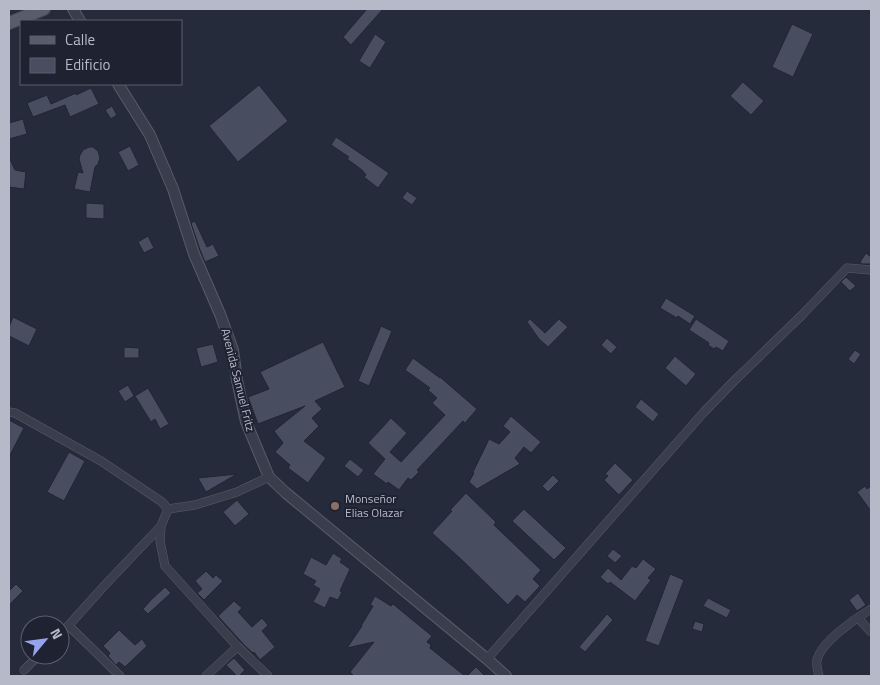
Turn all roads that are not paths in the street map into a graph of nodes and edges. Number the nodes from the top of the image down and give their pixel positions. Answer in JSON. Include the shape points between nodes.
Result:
{"nodes":[{"id":1,"x":44,"y":9,"type":"edge"},
{"id":2,"x":73,"y":9,"type":"edge"},
{"id":3,"x":79,"y":20,"type":"edge"},
{"id":4,"x":9,"y":23,"type":"edge"},
{"id":5,"x":119,"y":85,"type":"edge"},
{"id":6,"x":871,"y":270,"type":"edge"},
{"id":7,"x":9,"y":412,"type":"edge"},
{"id":8,"x":269,"y":477,"type":"junction"},
{"id":9,"x":168,"y":508,"type":"junction"},
{"id":10,"x":161,"y":526,"type":"junction"},
{"id":11,"x":871,"y":609,"type":"edge"},
{"id":12,"x":858,"y":618,"type":"junction"},
{"id":13,"x":70,"y":625,"type":"edge"},
{"id":14,"x":70,"y":627,"type":"edge"},
{"id":15,"x":871,"y":632,"type":"edge"},
{"id":16,"x":236,"y":645,"type":"junction"},
{"id":17,"x":487,"y":659,"type":"junction"},
{"id":18,"x":29,"y":665,"type":"edge"},
{"id":19,"x":24,"y":670,"type":"dead end"},
{"id":20,"x":120,"y":676,"type":"edge"},
{"id":21,"x":206,"y":676,"type":"edge"},
{"id":22,"x":268,"y":676,"type":"edge"},
{"id":23,"x":506,"y":676,"type":"edge"},
{"id":24,"x":819,"y":676,"type":"edge"}],
"edges":[{"from":1,"to":4,"type":"main road"},
{"from":2,"to":3,"type":"street"},
{"from":5,"to":8,"type":"street","name":"Avenida Samuel Fritz","via":[[150,135],[174,189],[194,254],[233,350],[246,422]]},
{"from":6,"to":17,"type":"street","via":[[848,268],[733,382]]},
{"from":7,"to":9,"type":"street","via":[[101,461]]},
{"from":8,"to":9,"type":"street","via":[[237,492],[195,505]]},
{"from":8,"to":17,"type":"street","name":"Avenida Samuel Fritz"},
{"from":9,"to":10,"type":"street"},
{"from":10,"to":13,"type":"street"},
{"from":10,"to":16,"type":"street","via":[[165,566]]},
{"from":11,"to":12,"type":"street"},
{"from":12,"to":15,"type":"street"},
{"from":12,"to":24,"type":"street","via":[[828,642],[821,652],[817,661]]},
{"from":14,"to":20,"type":"street"},
{"from":16,"to":21,"type":"street"},
{"from":16,"to":22,"type":"street"},
{"from":17,"to":23,"type":"street","name":"Avenida Samuel Fritz"},
{"from":18,"to":19,"type":"street"}]}
